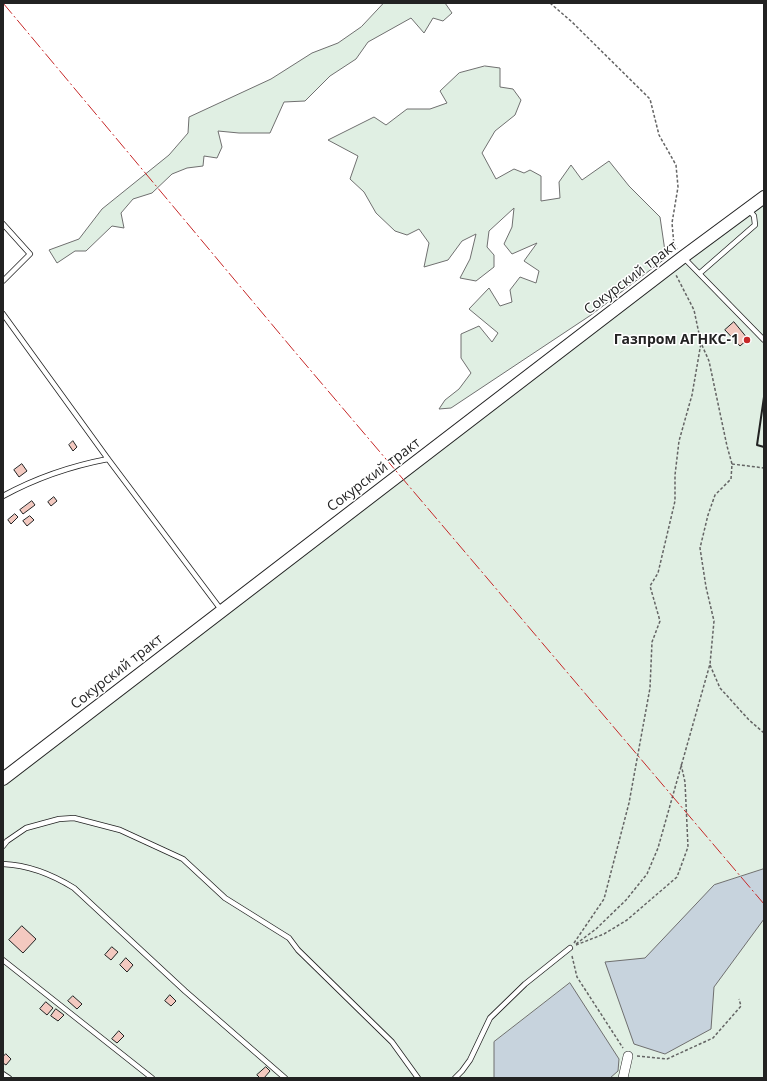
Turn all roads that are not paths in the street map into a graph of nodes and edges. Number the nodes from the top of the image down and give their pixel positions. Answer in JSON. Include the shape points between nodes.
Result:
{"nodes":[{"id":1,"x":764,"y":197,"type":"edge"},
{"id":2,"x":748,"y":210,"type":"junction"},
{"id":3,"x":3,"y":224,"type":"edge"},
{"id":4,"x":683,"y":257,"type":"junction"},
{"id":5,"x":700,"y":273,"type":"junction"},
{"id":6,"x":3,"y":281,"type":"edge"},
{"id":7,"x":3,"y":314,"type":"edge"},
{"id":8,"x":764,"y":340,"type":"edge"},
{"id":9,"x":108,"y":459,"type":"junction"},
{"id":10,"x":3,"y":496,"type":"edge"},
{"id":11,"x":222,"y":611,"type":"junction"},
{"id":12,"x":3,"y":779,"type":"edge"},
{"id":13,"x":3,"y":846,"type":"edge"},
{"id":14,"x":3,"y":864,"type":"edge"},
{"id":15,"x":570,"y":948,"type":"road end"},
{"id":16,"x":3,"y":960,"type":"edge"},
{"id":17,"x":628,"y":1056,"type":"road end"},
{"id":18,"x":3,"y":1074,"type":"edge"},
{"id":19,"x":9,"y":1078,"type":"edge"},
{"id":20,"x":152,"y":1078,"type":"edge"},
{"id":21,"x":285,"y":1078,"type":"edge"},
{"id":22,"x":418,"y":1078,"type":"edge"},
{"id":23,"x":455,"y":1078,"type":"edge"},
{"id":24,"x":623,"y":1078,"type":"edge"}],
"edges":[{"from":1,"to":2,"type":"street","name":"Сокурский тракт"},
{"from":2,"to":4,"type":"street","name":"Сокурский тракт"},
{"from":2,"to":5,"type":"lane","via":[[754,216],[756,225]]},
{"from":3,"to":6,"type":"lane","via":[[30,254]]},
{"from":4,"to":5,"type":"lane"},
{"from":4,"to":11,"type":"street","name":"Сокурский тракт"},
{"from":5,"to":8,"type":"lane"},
{"from":7,"to":9,"type":"lane"},
{"from":9,"to":10,"type":"lane","via":[[55,472]]},
{"from":9,"to":11,"type":"lane"},
{"from":11,"to":12,"type":"street","name":"Сокурский тракт"},
{"from":13,"to":22,"type":"lane","via":[[26,828],[58,819],[74,818],[120,830],[183,859],[225,898],[289,938],[298,950],[392,1042]]},
{"from":14,"to":21,"type":"lane","via":[[14,864],[54,876],[74,888],[185,991]]},
{"from":15,"to":23,"type":"lane","via":[[525,984],[490,1018],[470,1060]]},
{"from":16,"to":20,"type":"lane"},
{"from":17,"to":24,"type":"street"},
{"from":18,"to":19,"type":"lane"}]}
